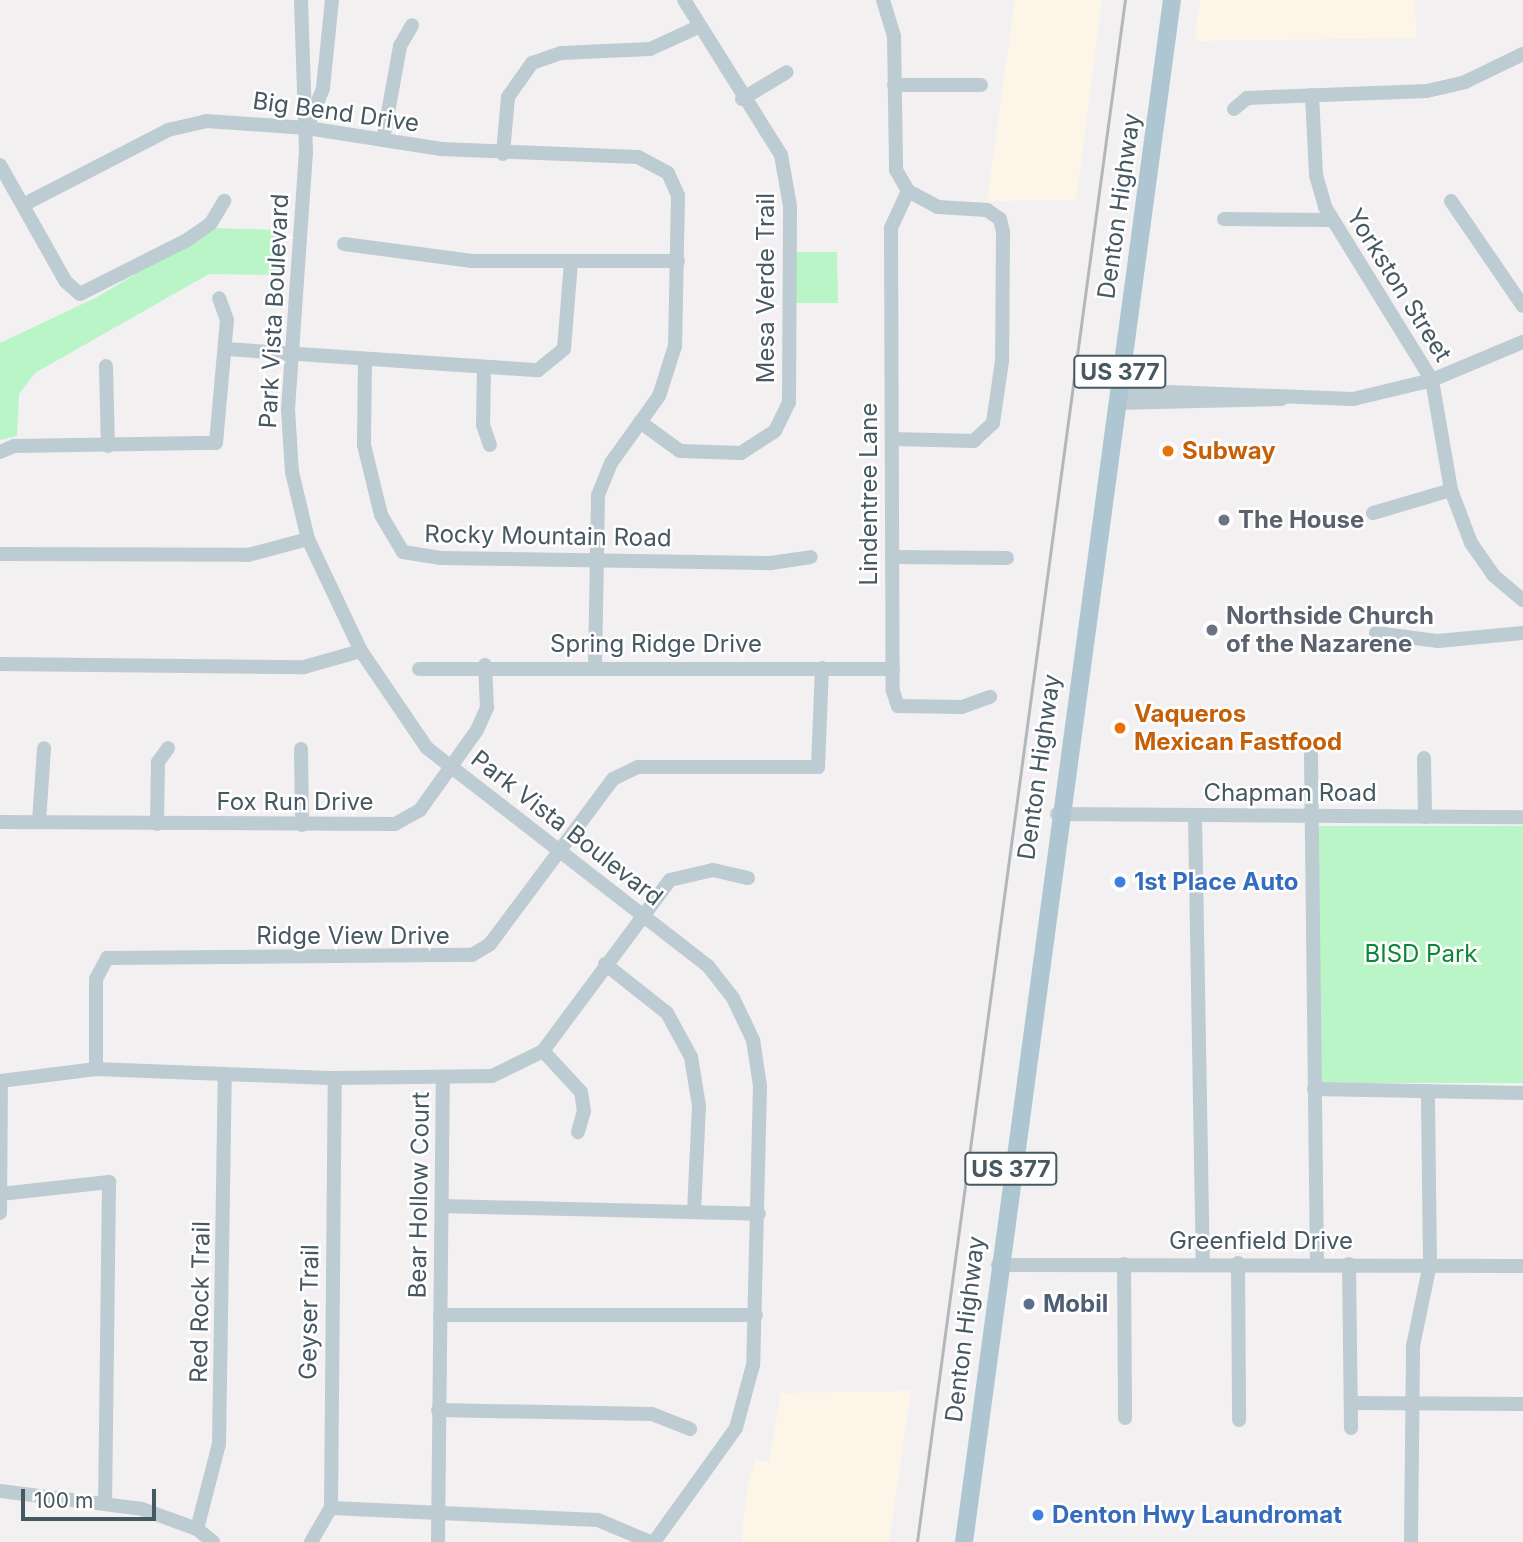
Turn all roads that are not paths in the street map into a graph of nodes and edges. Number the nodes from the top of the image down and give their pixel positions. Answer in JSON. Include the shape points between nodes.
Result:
{"nodes":[{"id":1,"x":301,"y":0,"type":"edge"},
{"id":2,"x":332,"y":0,"type":"edge"},
{"id":3,"x":883,"y":0,"type":"edge"},
{"id":4,"x":1172,"y":0,"type":"edge"},
{"id":5,"x":690,"y":11,"type":"edge"},
{"id":6,"x":412,"y":24,"type":"dead end"},
{"id":7,"x":1523,"y":54,"type":"edge"},
{"id":8,"x":787,"y":72,"type":"dead end"},
{"id":9,"x":894,"y":85,"type":"junction"},
{"id":10,"x":981,"y":85,"type":"dead end"},
{"id":11,"x":1312,"y":95,"type":"junction"},
{"id":12,"x":742,"y":99,"type":"junction"},
{"id":13,"x":1234,"y":109,"type":"dead end"},
{"id":14,"x":307,"y":128,"type":"junction"},
{"id":15,"x":383,"y":140,"type":"junction"},
{"id":16,"x":503,"y":154,"type":"junction"},
{"id":17,"x":0,"y":165,"type":"edge"},
{"id":18,"x":908,"y":191,"type":"junction"},
{"id":19,"x":223,"y":201,"type":"dead end"},
{"id":20,"x":1451,"y":201,"type":"dead end"},
{"id":21,"x":23,"y":205,"type":"junction"},
{"id":22,"x":1224,"y":219,"type":"dead end"},
{"id":23,"x":1332,"y":220,"type":"junction"},
{"id":24,"x":344,"y":244,"type":"dead end"},
{"id":25,"x":678,"y":261,"type":"junction"},
{"id":26,"x":571,"y":262,"type":"junction"},
{"id":27,"x":219,"y":298,"type":"dead end"},
{"id":28,"x":1523,"y":306,"type":"edge"},
{"id":29,"x":1523,"y":342,"type":"edge"},
{"id":30,"x":226,"y":349,"type":"junction"},
{"id":31,"x":292,"y":355,"type":"junction"},
{"id":32,"x":365,"y":359,"type":"junction"},
{"id":33,"x":106,"y":366,"type":"dead end"},
{"id":34,"x":484,"y":369,"type":"junction"},
{"id":35,"x":1432,"y":380,"type":"junction"},
{"id":36,"x":1117,"y":396,"type":"junction"},
{"id":37,"x":640,"y":422,"type":"junction"},
{"id":38,"x":892,"y":439,"type":"junction"},
{"id":39,"x":490,"y":445,"type":"dead end"},
{"id":40,"x":108,"y":446,"type":"junction"},
{"id":41,"x":0,"y":452,"type":"edge"},
{"id":42,"x":1451,"y":490,"type":"junction"},
{"id":43,"x":1373,"y":513,"type":"dead end"},
{"id":44,"x":308,"y":539,"type":"junction"},
{"id":45,"x":0,"y":554,"type":"edge"},
{"id":46,"x":811,"y":557,"type":"dead end"},
{"id":47,"x":892,"y":557,"type":"junction"},
{"id":48,"x":1007,"y":558,"type":"dead end"},
{"id":49,"x":595,"y":559,"type":"junction"},
{"id":50,"x":1523,"y":600,"type":"edge"},
{"id":51,"x":1376,"y":633,"type":"dead end"},
{"id":52,"x":1523,"y":633,"type":"edge"},
{"id":53,"x":361,"y":651,"type":"junction"},
{"id":54,"x":0,"y":664,"type":"edge"},
{"id":55,"x":485,"y":665,"type":"junction"},
{"id":56,"x":595,"y":666,"type":"junction"},
{"id":57,"x":822,"y":668,"type":"junction"},
{"id":58,"x":419,"y":669,"type":"dead end"},
{"id":59,"x":893,"y":669,"type":"junction"},
{"id":60,"x":990,"y":697,"type":"dead end"},
{"id":61,"x":44,"y":748,"type":"dead end"},
{"id":62,"x":168,"y":748,"type":"dead end"},
{"id":63,"x":301,"y":748,"type":"dead end"},
{"id":64,"x":1311,"y":754,"type":"dead end"},
{"id":65,"x":1424,"y":758,"type":"dead end"},
{"id":66,"x":450,"y":766,"type":"junction"},
{"id":67,"x":1057,"y":814,"type":"junction"},
{"id":68,"x":1195,"y":815,"type":"junction"},
{"id":69,"x":1310,"y":816,"type":"junction"},
{"id":70,"x":1425,"y":817,"type":"junction"},
{"id":71,"x":1523,"y":817,"type":"edge"},
{"id":72,"x":0,"y":822,"type":"edge"},
{"id":73,"x":39,"y":822,"type":"junction"},
{"id":74,"x":157,"y":824,"type":"junction"},
{"id":75,"x":302,"y":825,"type":"junction"},
{"id":76,"x":561,"y":852,"type":"junction"},
{"id":77,"x":748,"y":878,"type":"dead end"},
{"id":78,"x":639,"y":914,"type":"junction"},
{"id":79,"x":605,"y":964,"type":"junction"},
{"id":80,"x":543,"y":1051,"type":"junction"},
{"id":81,"x":96,"y":1069,"type":"junction"},
{"id":82,"x":225,"y":1074,"type":"junction"},
{"id":83,"x":335,"y":1079,"type":"junction"},
{"id":84,"x":437,"y":1080,"type":"junction"},
{"id":85,"x":1,"y":1081,"type":"edge"},
{"id":86,"x":1314,"y":1088,"type":"junction"},
{"id":87,"x":1428,"y":1091,"type":"junction"},
{"id":88,"x":1523,"y":1093,"type":"edge"},
{"id":89,"x":578,"y":1132,"type":"dead end"},
{"id":90,"x":1,"y":1194,"type":"edge"},
{"id":91,"x":442,"y":1206,"type":"junction"},
{"id":92,"x":694,"y":1212,"type":"junction"},
{"id":93,"x":0,"y":1213,"type":"edge"},
{"id":94,"x":759,"y":1214,"type":"junction"},
{"id":95,"x":1124,"y":1264,"type":"junction"},
{"id":96,"x":1203,"y":1264,"type":"junction"},
{"id":97,"x":1238,"y":1264,"type":"junction"},
{"id":98,"x":1317,"y":1264,"type":"junction"},
{"id":99,"x":1349,"y":1264,"type":"junction"},
{"id":100,"x":1430,"y":1264,"type":"junction"},
{"id":101,"x":998,"y":1265,"type":"junction"},
{"id":102,"x":1523,"y":1266,"type":"edge"},
{"id":103,"x":440,"y":1315,"type":"junction"},
{"id":104,"x":757,"y":1315,"type":"junction"},
{"id":105,"x":1351,"y":1403,"type":"junction"},
{"id":106,"x":1414,"y":1403,"type":"junction"},
{"id":107,"x":1523,"y":1404,"type":"edge"},
{"id":108,"x":438,"y":1410,"type":"junction"},
{"id":109,"x":1125,"y":1418,"type":"dead end"},
{"id":110,"x":1239,"y":1420,"type":"dead end"},
{"id":111,"x":690,"y":1429,"type":"dead end"},
{"id":112,"x":1351,"y":1429,"type":"dead end"},
{"id":113,"x":0,"y":1491,"type":"edge"},
{"id":114,"x":105,"y":1503,"type":"junction"},
{"id":115,"x":331,"y":1508,"type":"junction"},
{"id":116,"x":438,"y":1513,"type":"junction"},
{"id":117,"x":197,"y":1529,"type":"junction"},
{"id":118,"x":213,"y":1542,"type":"edge"},
{"id":119,"x":311,"y":1542,"type":"edge"},
{"id":120,"x":438,"y":1542,"type":"edge"},
{"id":121,"x":652,"y":1542,"type":"edge"},
{"id":122,"x":964,"y":1542,"type":"edge"},
{"id":123,"x":1411,"y":1542,"type":"edge"}],
"edges":[{"from":1,"to":14,"type":"street","name":"Park Vista Boulevard"},
{"from":2,"to":14,"type":"street","name":"Park Vista Boulevard","via":[[323,88]]},
{"from":3,"to":9,"type":"street","via":[[894,36]]},
{"from":4,"to":36,"type":"main road","name":"Denton Highway","number":"US 377"},
{"from":5,"to":12,"type":"street","name":"Mesa Verde Trail"},
{"from":5,"to":16,"type":"street","via":[[650,49],[561,53],[532,63],[508,97]]},
{"from":6,"to":15,"type":"street","via":[[400,47]]},
{"from":7,"to":11,"type":"street","via":[[1465,82],[1427,91]]},
{"from":8,"to":12,"type":"street"},
{"from":9,"to":10,"type":"street"},
{"from":9,"to":18,"type":"street","via":[[896,170]]},
{"from":11,"to":13,"type":"street","via":[[1247,98]]},
{"from":11,"to":23,"type":"street","name":"Yorkston Street","via":[[1316,175]]},
{"from":12,"to":37,"type":"street","name":"Mesa Verde Trail","via":[[781,155],[788,179],[785,420],[752,450],[712,456],[671,447]]},
{"from":14,"to":15,"type":"street","name":"Big Bend Drive"},
{"from":14,"to":21,"type":"street","name":"Big Bend Drive","via":[[187,123]]},
{"from":14,"to":31,"type":"street","name":"Park Vista Boulevard"},
{"from":15,"to":16,"type":"street","name":"Big Bend Drive"},
{"from":16,"to":25,"type":"street","name":"Big Bend Drive","via":[[638,157],[660,166],[678,195]]},
{"from":17,"to":21,"type":"street"},
{"from":18,"to":38,"type":"street","name":"Lindentree Lane","via":[[891,228]]},
{"from":18,"to":38,"type":"street","via":[[938,207],[987,211],[1000,219],[1002,361],[993,423],[985,436]]},
{"from":19,"to":21,"type":"street","via":[[211,223],[187,240],[80,294],[66,282]]},
{"from":20,"to":28,"type":"street"},
{"from":22,"to":23,"type":"street"},
{"from":23,"to":35,"type":"street","name":"Yorkston Street"},
{"from":24,"to":26,"type":"street","via":[[472,261]]},
{"from":25,"to":26,"type":"street"},
{"from":25,"to":37,"type":"street","via":[[673,359]]},
{"from":26,"to":34,"type":"street","via":[[568,334],[558,357],[538,370]]},
{"from":27,"to":30,"type":"street","via":[[228,320]]},
{"from":29,"to":35,"type":"street"},
{"from":30,"to":31,"type":"street"},
{"from":30,"to":40,"type":"street","via":[[216,443]]},
{"from":31,"to":32,"type":"street"},
{"from":31,"to":44,"type":"street","name":"Park Vista Boulevard","via":[[292,472]]},
{"from":32,"to":34,"type":"street"},
{"from":32,"to":49,"type":"street","name":"Rocky Mountain Road","via":[[364,444],[381,515],[403,552],[440,558]]},
{"from":33,"to":40,"type":"street"},
{"from":34,"to":39,"type":"street","via":[[483,425]]},
{"from":35,"to":36,"type":"street","via":[[1353,399]]},
{"from":35,"to":42,"type":"street","name":"Yorkston Street"},
{"from":36,"to":67,"type":"main road","name":"Denton Highway","number":"US 377"},
{"from":37,"to":49,"type":"street","via":[[603,477]]},
{"from":38,"to":47,"type":"street","name":"Lindentree Lane"},
{"from":40,"to":41,"type":"street","via":[[14,446]]},
{"from":42,"to":43,"type":"street"},
{"from":42,"to":50,"type":"street","name":"Yorkston Street","via":[[1480,559]]},
{"from":44,"to":45,"type":"street","via":[[248,555]]},
{"from":44,"to":53,"type":"street","name":"Park Vista Boulevard"},
{"from":46,"to":49,"type":"street","name":"Rocky Mountain Road","via":[[771,563]]},
{"from":47,"to":48,"type":"street"},
{"from":47,"to":59,"type":"street","name":"Lindentree Lane"},
{"from":49,"to":56,"type":"street"},
{"from":51,"to":52,"type":"street","via":[[1438,641]]},
{"from":53,"to":54,"type":"street","via":[[304,667]]},
{"from":53,"to":66,"type":"street","name":"Park Vista Boulevard","via":[[397,711]]},
{"from":55,"to":56,"type":"street","name":"Spring Ridge Drive"},
{"from":55,"to":58,"type":"street","name":"Spring Ridge Drive"},
{"from":55,"to":66,"type":"street","name":"Fox Run Drive","via":[[484,718]]},
{"from":56,"to":57,"type":"street","name":"Spring Ridge Drive"},
{"from":57,"to":59,"type":"street","name":"Spring Ridge Drive"},
{"from":57,"to":76,"type":"street","name":"Ridge View Drive","via":[[818,766],[638,767],[613,779]]},
{"from":59,"to":60,"type":"street","name":"Lindentree Lane","via":[[898,706],[962,707]]},
{"from":61,"to":73,"type":"street"},
{"from":62,"to":74,"type":"street","via":[[158,762]]},
{"from":63,"to":75,"type":"street"},
{"from":64,"to":69,"type":"street"},
{"from":65,"to":70,"type":"street"},
{"from":66,"to":75,"type":"street","name":"Fox Run Drive","via":[[420,810],[394,824]]},
{"from":66,"to":76,"type":"street","name":"Park Vista Boulevard"},
{"from":67,"to":68,"type":"street","name":"Chapman Road"},
{"from":67,"to":101,"type":"main road","name":"Denton Highway","number":"US 377"},
{"from":68,"to":69,"type":"street","name":"Chapman Road"},
{"from":68,"to":96,"type":"street"},
{"from":69,"to":70,"type":"street","name":"Chapman Road"},
{"from":69,"to":86,"type":"street"},
{"from":70,"to":71,"type":"street","name":"Chapman Road"},
{"from":72,"to":73,"type":"street","name":"Fox Run Drive"},
{"from":73,"to":74,"type":"street","name":"Fox Run Drive"},
{"from":74,"to":75,"type":"street","name":"Fox Run Drive"},
{"from":76,"to":78,"type":"street","name":"Park Vista Boulevard"},
{"from":76,"to":81,"type":"street","name":"Ridge View Drive","via":[[490,944],[461,958],[107,958],[96,979]]},
{"from":77,"to":78,"type":"street","name":"Bear Hollow Court","via":[[713,870],[670,880]]},
{"from":78,"to":79,"type":"street","name":"Bear Hollow Court"},
{"from":78,"to":94,"type":"street","name":"Park Vista Boulevard","via":[[721,981],[753,1040],[760,1086]]},
{"from":79,"to":80,"type":"street","name":"Bear Hollow Court"},
{"from":79,"to":92,"type":"street","via":[[667,1013],[691,1057],[699,1106]]},
{"from":80,"to":84,"type":"street","name":"Bear Hollow Court","via":[[492,1076]]},
{"from":80,"to":89,"type":"street","via":[[581,1092],[584,1111]]},
{"from":81,"to":82,"type":"street"},
{"from":81,"to":85,"type":"street"},
{"from":82,"to":83,"type":"street"},
{"from":82,"to":117,"type":"street","name":"Red Rock Trail","via":[[219,1444]]},
{"from":83,"to":84,"type":"street"},
{"from":83,"to":115,"type":"street","name":"Geyser Trail"},
{"from":84,"to":91,"type":"street","name":"Bear Hollow Court"},
{"from":85,"to":90,"type":"street"},
{"from":86,"to":87,"type":"street"},
{"from":86,"to":98,"type":"street"},
{"from":87,"to":88,"type":"street"},
{"from":87,"to":100,"type":"street"},
{"from":90,"to":93,"type":"street"},
{"from":90,"to":114,"type":"street","via":[[109,1182]]},
{"from":91,"to":92,"type":"street"},
{"from":91,"to":103,"type":"street","name":"Bear Hollow Court"},
{"from":92,"to":94,"type":"street"},
{"from":94,"to":104,"type":"street","name":"Park Vista Boulevard"},
{"from":95,"to":96,"type":"street","name":"Greenfield Drive"},
{"from":95,"to":101,"type":"street","name":"Greenfield Drive"},
{"from":95,"to":109,"type":"street"},
{"from":96,"to":97,"type":"street","name":"Greenfield Drive"},
{"from":97,"to":98,"type":"street","name":"Greenfield Drive"},
{"from":97,"to":110,"type":"street"},
{"from":98,"to":99,"type":"street","name":"Greenfield Drive"},
{"from":99,"to":100,"type":"street","name":"Greenfield Drive"},
{"from":99,"to":105,"type":"street"},
{"from":100,"to":102,"type":"street","name":"Greenfield Drive"},
{"from":100,"to":106,"type":"street","via":[[1414,1331]]},
{"from":101,"to":122,"type":"main road","name":"Denton Highway","number":"US 377"},
{"from":103,"to":104,"type":"street"},
{"from":103,"to":108,"type":"street","name":"Bear Hollow Court"},
{"from":104,"to":121,"type":"street","name":"Park Vista Boulevard","via":[[753,1365],[736,1428]]},
{"from":105,"to":106,"type":"street"},
{"from":105,"to":112,"type":"street"},
{"from":106,"to":107,"type":"street"},
{"from":106,"to":123,"type":"street"},
{"from":108,"to":111,"type":"street","via":[[652,1414]]},
{"from":108,"to":116,"type":"street","name":"Bear Hollow Court"},
{"from":113,"to":114,"type":"street"},
{"from":114,"to":117,"type":"street"},
{"from":115,"to":116,"type":"street"},
{"from":115,"to":119,"type":"street","name":"Geyser Trail"},
{"from":116,"to":120,"type":"street","name":"Bear Hollow Court"},
{"from":116,"to":121,"type":"street","via":[[598,1520]]},
{"from":117,"to":118,"type":"street"}]}
